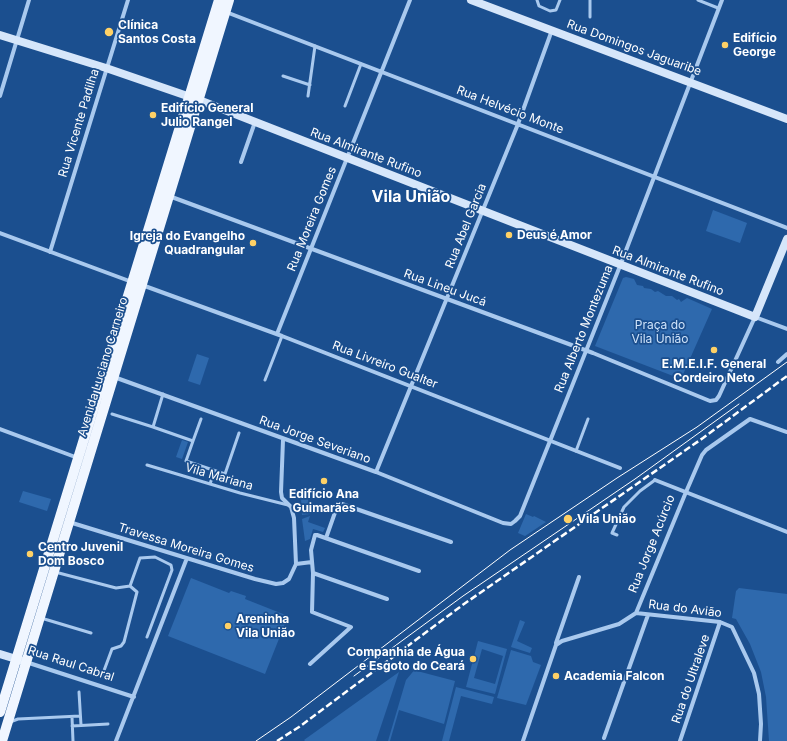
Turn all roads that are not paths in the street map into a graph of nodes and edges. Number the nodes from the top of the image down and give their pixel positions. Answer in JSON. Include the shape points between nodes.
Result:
{"nodes":[{"id":1,"x":29,"y":0,"type":"edge"},
{"id":2,"x":128,"y":0,"type":"edge"},
{"id":3,"x":219,"y":0,"type":"edge"},
{"id":4,"x":229,"y":0,"type":"edge"},
{"id":5,"x":410,"y":0,"type":"edge"},
{"id":6,"x":471,"y":0,"type":"edge"},
{"id":7,"x":537,"y":0,"type":"edge"},
{"id":8,"x":560,"y":0,"type":"edge"},
{"id":9,"x":590,"y":0,"type":"edge"},
{"id":10,"x":698,"y":0,"type":"edge"},
{"id":11,"x":722,"y":0,"type":"edge"},
{"id":12,"x":718,"y":8,"type":"junction"},
{"id":13,"x":225,"y":11,"type":"junction"},
{"id":14,"x":590,"y":17,"type":"dead end"},
{"id":15,"x":552,"y":30,"type":"junction"},
{"id":16,"x":0,"y":35,"type":"edge"},
{"id":17,"x":17,"y":40,"type":"junction"},
{"id":18,"x":315,"y":46,"type":"junction"},
{"id":19,"x":360,"y":64,"type":"junction"},
{"id":20,"x":106,"y":68,"type":"junction"},
{"id":21,"x":381,"y":72,"type":"junction"},
{"id":22,"x":284,"y":76,"type":"dead end"},
{"id":23,"x":690,"y":81,"type":"junction"},
{"id":24,"x":310,"y":85,"type":"junction"},
{"id":25,"x":0,"y":96,"type":"edge"},
{"id":26,"x":308,"y":96,"type":"dead end"},
{"id":27,"x":194,"y":99,"type":"junction"},
{"id":28,"x":345,"y":106,"type":"dead end"},
{"id":29,"x":787,"y":119,"type":"edge"},
{"id":30,"x":255,"y":122,"type":"junction"},
{"id":31,"x":518,"y":124,"type":"junction"},
{"id":32,"x":346,"y":159,"type":"junction"},
{"id":33,"x":241,"y":162,"type":"dead end"},
{"id":34,"x":653,"y":176,"type":"junction"},
{"id":35,"x":169,"y":196,"type":"junction"},
{"id":36,"x":482,"y":211,"type":"junction"},
{"id":37,"x":787,"y":228,"type":"edge"},
{"id":38,"x":0,"y":233,"type":"edge"},
{"id":39,"x":787,"y":239,"type":"edge"},
{"id":40,"x":311,"y":250,"type":"junction"},
{"id":41,"x":50,"y":252,"type":"junction"},
{"id":42,"x":620,"y":266,"type":"junction"},
{"id":43,"x":137,"y":284,"type":"junction"},
{"id":44,"x":446,"y":299,"type":"junction"},
{"id":45,"x":755,"y":317,"type":"junction"},
{"id":46,"x":787,"y":329,"type":"edge"},
{"id":47,"x":277,"y":334,"type":"junction"},
{"id":48,"x":282,"y":336,"type":"junction"},
{"id":49,"x":586,"y":350,"type":"junction"},
{"id":50,"x":787,"y":354,"type":"edge"},
{"id":51,"x":778,"y":362,"type":"dead end"},
{"id":52,"x":114,"y":377,"type":"junction"},
{"id":53,"x":265,"y":380,"type":"dead end"},
{"id":54,"x":411,"y":386,"type":"junction"},
{"id":55,"x":163,"y":394,"type":"junction"},
{"id":56,"x":112,"y":414,"type":"dead end"},
{"id":57,"x":201,"y":419,"type":"dead end"},
{"id":58,"x":588,"y":419,"type":"dead end"},
{"id":59,"x":153,"y":427,"type":"junction"},
{"id":60,"x":0,"y":429,"type":"edge"},
{"id":61,"x":787,"y":432,"type":"edge"},
{"id":62,"x":239,"y":433,"type":"dead end"},
{"id":63,"x":284,"y":440,"type":"junction"},
{"id":64,"x":550,"y":440,"type":"junction"},
{"id":65,"x":193,"y":441,"type":"junction"},
{"id":66,"x":576,"y":451,"type":"junction"},
{"id":67,"x":78,"y":458,"type":"junction"},
{"id":68,"x":147,"y":466,"type":"dead end"},
{"id":69,"x":620,"y":468,"type":"dead end"},
{"id":70,"x":214,"y":472,"type":"dead end"},
{"id":71,"x":376,"y":472,"type":"junction"},
{"id":72,"x":654,"y":480,"type":"joint"},
{"id":73,"x":210,"y":484,"type":"junction"},
{"id":74,"x":686,"y":492,"type":"junction"},
{"id":75,"x":288,"y":505,"type":"junction"},
{"id":76,"x":69,"y":522,"type":"junction"},
{"id":77,"x":508,"y":524,"type":"joint"},
{"id":78,"x":787,"y":532,"type":"edge"},
{"id":79,"x":617,"y":535,"type":"dead end"},
{"id":80,"x":326,"y":538,"type":"junction"},
{"id":81,"x":450,"y":542,"type":"dead end"},
{"id":82,"x":187,"y":558,"type":"junction"},
{"id":83,"x":312,"y":562,"type":"junction"},
{"id":84,"x":296,"y":564,"type":"junction"},
{"id":85,"x":419,"y":571,"type":"dead end"},
{"id":86,"x":54,"y":572,"type":"junction"},
{"id":87,"x":313,"y":573,"type":"junction"},
{"id":88,"x":579,"y":577,"type":"dead end"},
{"id":89,"x":130,"y":586,"type":"junction"},
{"id":90,"x":387,"y":599,"type":"dead end"},
{"id":91,"x":636,"y":613,"type":"junction"},
{"id":92,"x":648,"y":615,"type":"junction"},
{"id":93,"x":39,"y":618,"type":"junction"},
{"id":94,"x":720,"y":622,"type":"junction"},
{"id":95,"x":91,"y":633,"type":"dead end"},
{"id":96,"x":147,"y":637,"type":"dead end"},
{"id":97,"x":556,"y":645,"type":"junction"},
{"id":98,"x":0,"y":654,"type":"edge"},
{"id":99,"x":21,"y":661,"type":"junction"},
{"id":100,"x":310,"y":664,"type":"dead end"},
{"id":101,"x":102,"y":676,"type":"dead end"},
{"id":102,"x":80,"y":692,"type":"dead end"},
{"id":103,"x":134,"y":697,"type":"junction"},
{"id":104,"x":0,"y":712,"type":"edge"},
{"id":105,"x":80,"y":716,"type":"junction"},
{"id":106,"x":72,"y":717,"type":"junction"},
{"id":107,"x":3,"y":722,"type":"edge"},
{"id":108,"x":108,"y":724,"type":"dead end"},
{"id":109,"x":81,"y":725,"type":"junction"},
{"id":110,"x":72,"y":726,"type":"junction"},
{"id":111,"x":604,"y":738,"type":"dead end"},
{"id":112,"x":2,"y":741,"type":"edge"},
{"id":113,"x":73,"y":741,"type":"edge"},
{"id":114,"x":116,"y":741,"type":"edge"},
{"id":115,"x":523,"y":741,"type":"edge"},
{"id":116,"x":680,"y":741,"type":"edge"},
{"id":117,"x":760,"y":741,"type":"edge"}],
"edges":[{"from":1,"to":17,"type":"street"},
{"from":2,"to":20,"type":"street","name":"Rua Vicente Padilha"},
{"from":3,"to":27,"type":"main road","name":"Avenida Luciano Carneiro"},
{"from":4,"to":13,"type":"main road","name":"Avenida Luciano Carneiro"},
{"from":5,"to":21,"type":"street","name":"Rua Moreira Gomes"},
{"from":6,"to":15,"type":"street","name":"Rua Domingos Jaguaribe"},
{"from":7,"to":8,"type":"lane","via":[[539,6],[550,12],[556,10]]},
{"from":9,"to":14,"type":"lane"},
{"from":10,"to":12,"type":"lane"},
{"from":11,"to":12,"type":"street","name":"Rua Alberto Montezuma"},
{"from":12,"to":23,"type":"street","name":"Rua Alberto Montezuma"},
{"from":13,"to":18,"type":"street","name":"Rua Helvécio Monte"},
{"from":13,"to":27,"type":"main road","name":"Avenida Luciano Carneiro"},
{"from":15,"to":23,"type":"street","name":"Rua Domingos Jaguaribe"},
{"from":15,"to":31,"type":"street","name":"Rua Abel Garcia"},
{"from":16,"to":17,"type":"street","name":"Rua Almirante Rufino"},
{"from":17,"to":20,"type":"street","name":"Rua Almirante Rufino"},
{"from":17,"to":25,"type":"street"},
{"from":18,"to":19,"type":"street","name":"Rua Helvécio Monte"},
{"from":18,"to":24,"type":"lane"},
{"from":19,"to":21,"type":"street","name":"Rua Helvécio Monte"},
{"from":19,"to":28,"type":"lane"},
{"from":20,"to":27,"type":"street","name":"Rua Almirante Rufino"},
{"from":20,"to":41,"type":"street","name":"Rua Vicente Padilha"},
{"from":21,"to":31,"type":"street","name":"Rua Helvécio Monte"},
{"from":21,"to":32,"type":"street","name":"Rua Moreira Gomes"},
{"from":22,"to":24,"type":"lane"},
{"from":23,"to":29,"type":"street","name":"Rua Domingos Jaguaribe"},
{"from":23,"to":34,"type":"street","name":"Rua Alberto Montezuma"},
{"from":24,"to":26,"type":"lane"},
{"from":27,"to":30,"type":"street","name":"Rua Almirante Rufino"},
{"from":27,"to":35,"type":"main road","name":"Avenida Luciano Carneiro"},
{"from":27,"to":43,"type":"main road","name":"Avenida Luciano Carneiro"},
{"from":30,"to":32,"type":"street","name":"Rua Almirante Rufino"},
{"from":30,"to":33,"type":"street"},
{"from":31,"to":34,"type":"street","name":"Rua Helvécio Monte"},
{"from":31,"to":36,"type":"street","name":"Rua Abel Garcia"},
{"from":32,"to":36,"type":"street","name":"Rua Almirante Rufino"},
{"from":32,"to":40,"type":"street","name":"Rua Moreira Gomes"},
{"from":34,"to":37,"type":"street","name":"Rua Helvécio Monte"},
{"from":34,"to":42,"type":"street","name":"Rua Alberto Montezuma"},
{"from":35,"to":40,"type":"street","name":"Rua Lineu Jucá"},
{"from":35,"to":43,"type":"main road","name":"Avenida Luciano Carneiro"},
{"from":36,"to":42,"type":"street","name":"Rua Almirante Rufino"},
{"from":36,"to":44,"type":"street","name":"Rua Abel Garcia"},
{"from":38,"to":41,"type":"street","name":"Rua Livreiro Gualter"},
{"from":39,"to":45,"type":"street"},
{"from":40,"to":44,"type":"street","name":"Rua Lineu Jucá"},
{"from":40,"to":47,"type":"street","name":"Rua Moreira Gomes"},
{"from":41,"to":43,"type":"street","name":"Rua Livreiro Gualter"},
{"from":42,"to":45,"type":"street","name":"Rua Almirante Rufino"},
{"from":42,"to":49,"type":"street","name":"Rua Alberto Montezuma"},
{"from":43,"to":47,"type":"street","name":"Rua Livreiro Gualter"},
{"from":43,"to":52,"type":"main road","name":"Avenida Luciano Carneiro"},
{"from":43,"to":67,"type":"main road","name":"Avenida Luciano Carneiro"},
{"from":44,"to":49,"type":"street","name":"Rua Lineu Jucá"},
{"from":44,"to":54,"type":"street","name":"Rua Abel Garcia"},
{"from":45,"to":46,"type":"street","name":"Rua Almirante Rufino"},
{"from":45,"to":49,"type":"street","name":"Rua Lineu Jucá","via":[[725,385],[713,401]]},
{"from":47,"to":48,"type":"street","name":"Rua Livreiro Gualter"},
{"from":48,"to":53,"type":"lane"},
{"from":48,"to":54,"type":"street","name":"Rua Livreiro Gualter"},
{"from":49,"to":64,"type":"street","name":"Rua Alberto Montezuma"},
{"from":50,"to":51,"type":"street"},
{"from":52,"to":55,"type":"street","name":"Rua Jorge Severiano"},
{"from":52,"to":76,"type":"main road","name":"Avenida Luciano Carneiro"},
{"from":54,"to":64,"type":"street","name":"Rua Livreiro Gualter"},
{"from":54,"to":71,"type":"street","name":"Rua Abel Garcia"},
{"from":55,"to":59,"type":"lane"},
{"from":55,"to":63,"type":"street","name":"Rua Jorge Severiano"},
{"from":56,"to":59,"type":"lane"},
{"from":57,"to":65,"type":"lane"},
{"from":58,"to":66,"type":"lane"},
{"from":59,"to":65,"type":"lane"},
{"from":60,"to":67,"type":"street"},
{"from":61,"to":74,"type":"street","name":"Rua Jorge Acúrcio","via":[[753,419],[746,421],[706,450]]},
{"from":62,"to":65,"type":"lane","via":[[225,474],[186,461]]},
{"from":63,"to":71,"type":"street","name":"Rua Jorge Severiano"},
{"from":63,"to":75,"type":"street","via":[[281,492]]},
{"from":64,"to":66,"type":"street","name":"Rua Livreiro Gualter"},
{"from":64,"to":77,"type":"street","name":"Rua Alberto Montezuma","via":[[520,516]]},
{"from":66,"to":69,"type":"street","name":"Rua Livreiro Gualter"},
{"from":67,"to":99,"type":"main road","name":"Avenida Luciano Carneiro"},
{"from":68,"to":73,"type":"lane","name":"Vila Mariana"},
{"from":70,"to":73,"type":"lane"},
{"from":71,"to":77,"type":"street","name":"Rua Jorge Severiano"},
{"from":72,"to":74,"type":"street"},
{"from":72,"to":79,"type":"lane","via":[[624,507],[612,533]]},
{"from":73,"to":75,"type":"lane","name":"Vila Mariana"},
{"from":74,"to":78,"type":"street"},
{"from":74,"to":91,"type":"street","name":"Rua Jorge Acúrcio"},
{"from":75,"to":84,"type":"street","via":[[294,518]]},
{"from":76,"to":82,"type":"street","name":"Travessa Moreira Gomes"},
{"from":76,"to":86,"type":"main road","name":"Avenida Luciano Carneiro"},
{"from":80,"to":81,"type":"street","via":[[338,504],[342,504]]},
{"from":80,"to":83,"type":"street","via":[[315,535],[311,550]]},
{"from":80,"to":85,"type":"street"},
{"from":82,"to":84,"type":"street","name":"Travessa Moreira Gomes","via":[[276,584],[289,579]]},
{"from":82,"to":103,"type":"street"},
{"from":83,"to":84,"type":"street"},
{"from":83,"to":87,"type":"street"},
{"from":86,"to":89,"type":"lane","via":[[116,588]]},
{"from":86,"to":93,"type":"main road","name":"Avenida Luciano Carneiro"},
{"from":87,"to":90,"type":"street"},
{"from":87,"to":100,"type":"street","via":[[312,612],[351,627]]},
{"from":88,"to":97,"type":"street"},
{"from":89,"to":96,"type":"lane","via":[[140,558],[155,557],[172,565]]},
{"from":89,"to":101,"type":"lane","via":[[137,592],[137,596],[124,642],[112,649]]},
{"from":91,"to":92,"type":"street","name":"Rua do Avião"},
{"from":91,"to":97,"type":"street","name":"Rua Jorge Acúrcio","via":[[619,624]]},
{"from":92,"to":94,"type":"street","name":"Rua do Avião"},
{"from":92,"to":111,"type":"street"},
{"from":93,"to":95,"type":"lane"},
{"from":93,"to":99,"type":"main road","name":"Avenida Luciano Carneiro"},
{"from":94,"to":116,"type":"street","name":"Rua do Ultraleve"},
{"from":94,"to":117,"type":"street","name":"Rua do Avião","via":[[727,624],[734,631],[754,673],[759,694]]},
{"from":97,"to":115,"type":"street"},
{"from":98,"to":99,"type":"street","name":"Rua Raul Cabral"},
{"from":99,"to":103,"type":"street","name":"Rua Raul Cabral"},
{"from":99,"to":104,"type":"main road","name":"Avenida Luciano Carneiro"},
{"from":99,"to":107,"type":"main road","name":"Avenida Luciano Carneiro"},
{"from":102,"to":105,"type":"lane"},
{"from":103,"to":114,"type":"street"},
{"from":105,"to":106,"type":"lane"},
{"from":105,"to":109,"type":"lane"},
{"from":106,"to":107,"type":"lane"},
{"from":106,"to":110,"type":"lane"},
{"from":107,"to":112,"type":"main road","name":"Avenida Luciano Carneiro"},
{"from":108,"to":109,"type":"lane"},
{"from":109,"to":110,"type":"lane"},
{"from":110,"to":113,"type":"lane"}]}
